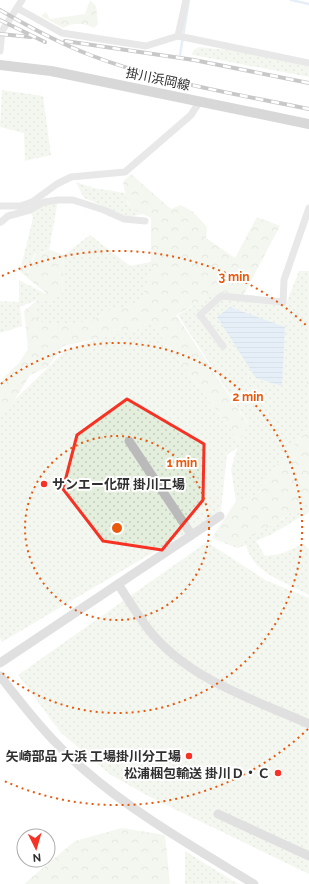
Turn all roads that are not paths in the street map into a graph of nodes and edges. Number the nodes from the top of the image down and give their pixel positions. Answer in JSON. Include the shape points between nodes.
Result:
{"nodes":[{"id":1,"x":22,"y":0,"type":"edge"},
{"id":2,"x":186,"y":0,"type":"edge"},
{"id":3,"x":17,"y":8,"type":"junction"},
{"id":4,"x":178,"y":36,"type":"junction"},
{"id":5,"x":0,"y":51,"type":"edge"},
{"id":6,"x":309,"y":63,"type":"edge"},
{"id":7,"x":0,"y":65,"type":"edge"},
{"id":8,"x":200,"y":101,"type":"junction"},
{"id":9,"x":309,"y":124,"type":"edge"},
{"id":10,"x":0,"y":206,"type":"edge"},
{"id":11,"x":309,"y":208,"type":"edge"},
{"id":12,"x":145,"y":221,"type":"dead end"},
{"id":13,"x":0,"y":223,"type":"edge"},
{"id":14,"x":223,"y":346,"type":"dead end"},
{"id":15,"x":129,"y":442,"type":"dead end"},
{"id":16,"x":220,"y":516,"type":"dead end"},
{"id":17,"x":190,"y":536,"type":"junction"},
{"id":18,"x":118,"y":584,"type":"junction"},
{"id":19,"x":0,"y":663,"type":"edge"},
{"id":20,"x":0,"y":676,"type":"edge"},
{"id":21,"x":309,"y":724,"type":"edge"},
{"id":22,"x":218,"y":814,"type":"dead end"},
{"id":23,"x":309,"y":856,"type":"edge"},
{"id":24,"x":254,"y":884,"type":"edge"}],
"edges":[{"from":1,"to":3,"type":"street"},
{"from":2,"to":4,"type":"street"},
{"from":3,"to":4,"type":"street","via":[[62,33],[146,46]]},
{"from":3,"to":5,"type":"street","via":[[2,31]]},
{"from":4,"to":6,"type":"street"},
{"from":7,"to":8,"type":"main road","name":"掛川浜岡線","via":[[51,71]]},
{"from":8,"to":9,"type":"main road","name":"掛川浜岡線"},
{"from":8,"to":10,"type":"street","via":[[191,115],[126,172],[71,177],[32,202],[20,206]]},
{"from":11,"to":14,"type":"street","via":[[284,280],[282,302],[221,296],[200,316]]},
{"from":12,"to":13,"type":"street","via":[[124,219],[73,200],[58,200],[44,202],[30,210],[8,216]]},
{"from":15,"to":17,"type":"street"},
{"from":16,"to":17,"type":"street"},
{"from":17,"to":18,"type":"street"},
{"from":18,"to":19,"type":"street"},
{"from":18,"to":21,"type":"street","via":[[149,630],[184,664],[208,679]]},
{"from":20,"to":24,"type":"street","via":[[42,728],[80,766],[121,800]]},
{"from":22,"to":23,"type":"street"}]}
